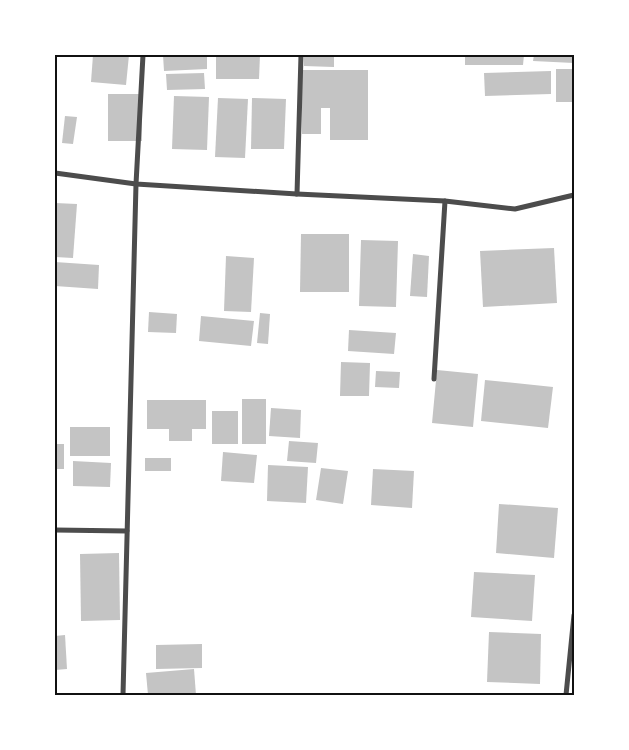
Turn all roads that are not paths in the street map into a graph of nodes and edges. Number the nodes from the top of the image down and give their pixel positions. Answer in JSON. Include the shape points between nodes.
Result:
{"nodes":[{"id":1,"x":143,"y":55,"type":"edge"},
{"id":2,"x":301,"y":55,"type":"edge"},
{"id":3,"x":55,"y":173,"type":"edge"},
{"id":4,"x":136,"y":184,"type":"junction"},
{"id":5,"x":296,"y":194,"type":"junction"},
{"id":6,"x":574,"y":195,"type":"edge"},
{"id":7,"x":445,"y":201,"type":"junction"},
{"id":8,"x":434,"y":379,"type":"dead end"},
{"id":9,"x":55,"y":530,"type":"edge"},
{"id":10,"x":127,"y":531,"type":"junction"},
{"id":11,"x":574,"y":615,"type":"edge"},
{"id":12,"x":123,"y":695,"type":"edge"},
{"id":13,"x":566,"y":695,"type":"edge"}],
"edges":[{"from":1,"to":4,"type":"street"},
{"from":2,"to":5,"type":"street"},
{"from":3,"to":4,"type":"street"},
{"from":4,"to":5,"type":"street"},
{"from":4,"to":10,"type":"street"},
{"from":5,"to":7,"type":"street"},
{"from":6,"to":7,"type":"street","via":[[515,209]]},
{"from":7,"to":8,"type":"street"},
{"from":9,"to":10,"type":"street"},
{"from":10,"to":12,"type":"street"},
{"from":11,"to":13,"type":"street"}]}
